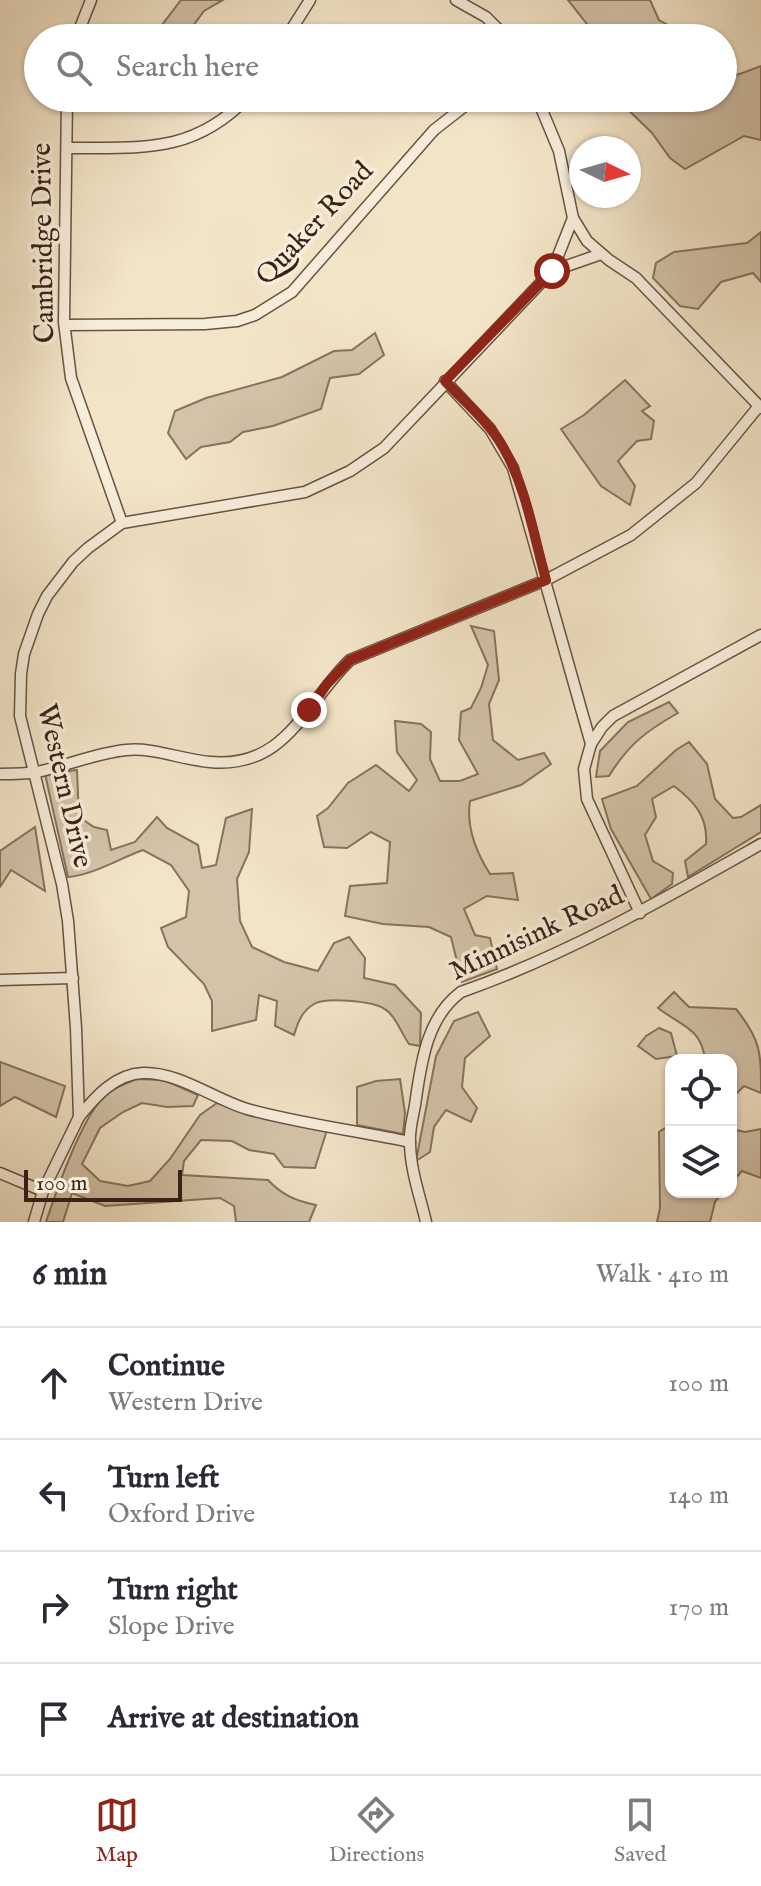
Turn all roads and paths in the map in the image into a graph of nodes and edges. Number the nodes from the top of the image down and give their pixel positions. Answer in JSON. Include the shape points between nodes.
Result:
{"nodes":[{"id":1,"x":91,"y":0,"type":"edge"},
{"id":2,"x":310,"y":0,"type":"edge"},
{"id":3,"x":456,"y":0,"type":"edge"},
{"id":4,"x":82,"y":24,"type":"edge"},
{"id":5,"x":295,"y":24,"type":"edge"},
{"id":6,"x":493,"y":24,"type":"edge"},
{"id":7,"x":67,"y":112,"type":"edge"},
{"id":8,"x":232,"y":112,"type":"edge"},
{"id":9,"x":457,"y":112,"type":"edge"},
{"id":10,"x":543,"y":112,"type":"edge"},
{"id":11,"x":67,"y":148,"type":"junction"},
{"id":12,"x":573,"y":218,"type":"junction"},
{"id":13,"x":601,"y":254,"type":"junction"},
{"id":14,"x":552,"y":271,"type":"junction"},
{"id":15,"x":65,"y":325,"type":"junction"},
{"id":16,"x":445,"y":381,"type":"junction"},
{"id":17,"x":760,"y":407,"type":"edge"},
{"id":18,"x":122,"y":523,"type":"junction"},
{"id":19,"x":546,"y":580,"type":"junction"},
{"id":20,"x":761,"y":635,"type":"edge"},
{"id":21,"x":591,"y":744,"type":"junction"},
{"id":22,"x":34,"y":773,"type":"junction"},
{"id":23,"x":0,"y":774,"type":"edge"},
{"id":24,"x":761,"y":844,"type":"edge"},
{"id":25,"x":640,"y":913,"type":"junction"},
{"id":26,"x":73,"y":978,"type":"junction"},
{"id":27,"x":0,"y":980,"type":"edge"},
{"id":28,"x":79,"y":1117,"type":"junction"},
{"id":29,"x":410,"y":1142,"type":"junction"},
{"id":30,"x":0,"y":1173,"type":"edge"},
{"id":31,"x":43,"y":1191,"type":"junction"},
{"id":32,"x":34,"y":1222,"type":"edge"},
{"id":33,"x":426,"y":1222,"type":"edge"}],
"edges":[{"from":1,"to":4,"type":"street"},
{"from":2,"to":5,"type":"street"},
{"from":3,"to":6,"type":"street"},
{"from":7,"to":11,"type":"street","name":"Cambridge Drive"},
{"from":8,"to":11,"type":"street","via":[[181,142]]},
{"from":9,"to":15,"type":"street","name":"Quaker Road","via":[[434,130],[276,304],[237,321]]},
{"from":10,"to":12,"type":"street","via":[[559,151]]},
{"from":11,"to":15,"type":"street","name":"Cambridge Drive"},
{"from":12,"to":13,"type":"street"},
{"from":12,"to":14,"type":"street","name":"Western Drive"},
{"from":13,"to":14,"type":"street","name":"Western Drive"},
{"from":13,"to":17,"type":"street","via":[[636,278]]},
{"from":14,"to":16,"type":"street","name":"Western Drive"},
{"from":15,"to":18,"type":"street","name":"Cambridge Drive","via":[[71,378]]},
{"from":16,"to":18,"type":"street","name":"Western Drive","via":[[384,448],[305,492]]},
{"from":16,"to":19,"type":"street","via":[[503,447]]},
{"from":17,"to":19,"type":"street","via":[[696,483],[663,511],[631,535]]},
{"from":18,"to":22,"type":"street","name":"Western Drive","via":[[59,578],[30,634],[19,695]]},
{"from":19,"to":21,"type":"street"},
{"from":19,"to":22,"type":"street","via":[[350,660],[287,736],[246,762],[127,750]]},
{"from":20,"to":21,"type":"street","via":[[613,716]]},
{"from":21,"to":25,"type":"street","via":[[584,769],[587,799]]},
{"from":22,"to":23,"type":"street"},
{"from":22,"to":26,"type":"street","name":"Western Drive","via":[[62,884]]},
{"from":24,"to":25,"type":"street","name":"Minnisink Road"},
{"from":25,"to":29,"type":"street","name":"Minnisink Road","via":[[452,999],[429,1039]]},
{"from":26,"to":27,"type":"street"},
{"from":26,"to":28,"type":"street","name":"Western Drive"},
{"from":28,"to":29,"type":"street","via":[[105,1089],[142,1073],[165,1076],[247,1109]]},
{"from":28,"to":31,"type":"street","name":"Western Drive"},
{"from":29,"to":33,"type":"street","name":"Minnisink Road"},
{"from":30,"to":31,"type":"street"},
{"from":31,"to":32,"type":"street","name":"Western Drive"}]}
